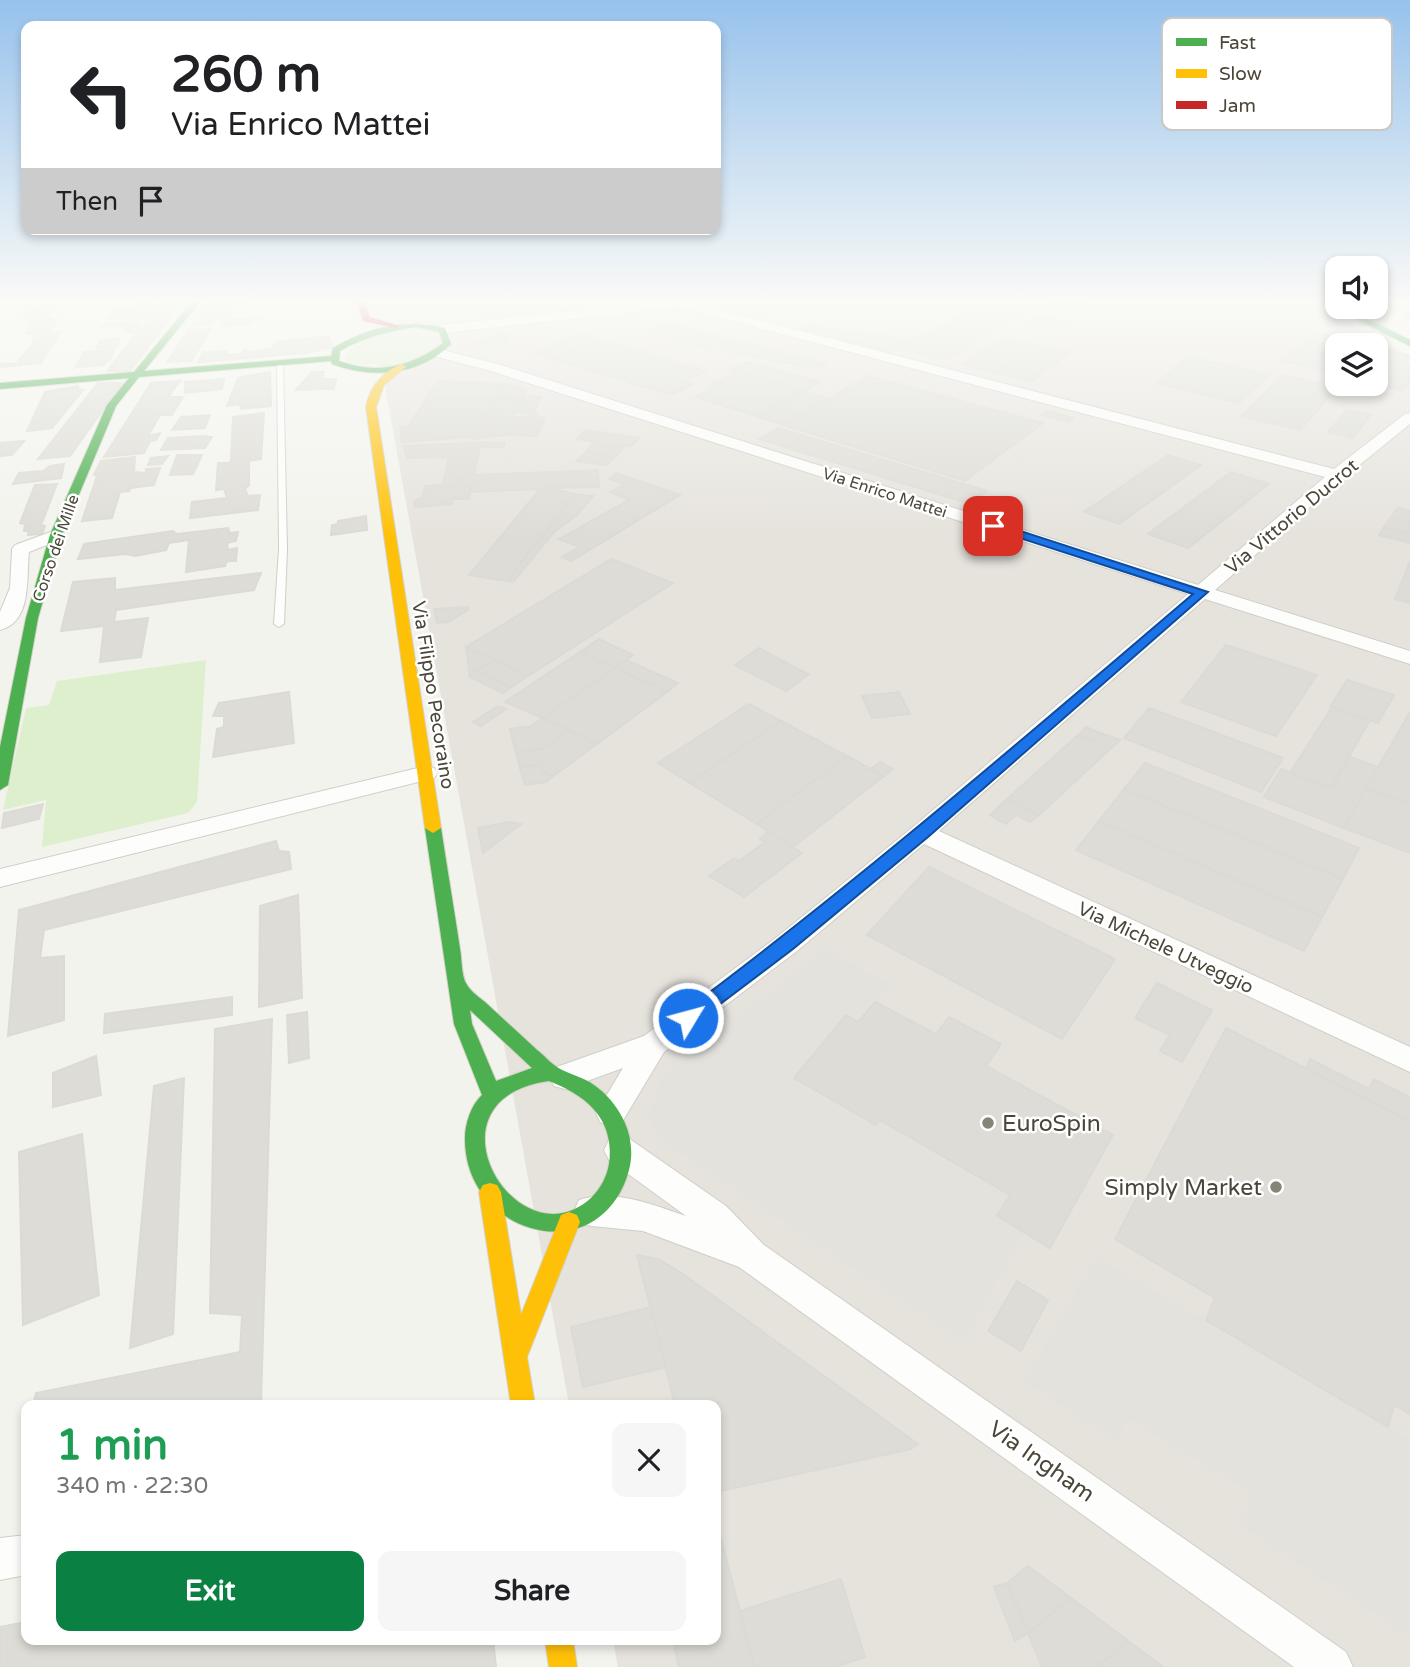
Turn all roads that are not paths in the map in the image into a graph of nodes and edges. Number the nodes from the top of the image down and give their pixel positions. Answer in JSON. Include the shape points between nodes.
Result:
{"nodes":[{"id":1,"x":64,"y":381,"type":"edge"},
{"id":2,"x":131,"y":381,"type":"edge"},
{"id":3,"x":280,"y":381,"type":"edge"},
{"id":4,"x":357,"y":381,"type":"edge"},
{"id":5,"x":379,"y":381,"type":"edge"},
{"id":6,"x":536,"y":381,"type":"edge"},
{"id":7,"x":977,"y":381,"type":"edge"},
{"id":8,"x":0,"y":386,"type":"edge"},
{"id":9,"x":371,"y":407,"type":"junction"},
{"id":10,"x":1410,"y":417,"type":"edge"},
{"id":11,"x":1338,"y":475,"type":"junction"},
{"id":12,"x":56,"y":536,"type":"junction"},
{"id":13,"x":1202,"y":592,"type":"junction"},
{"id":14,"x":32,"y":618,"type":"junction"},
{"id":15,"x":2,"y":620,"type":"edge"},
{"id":16,"x":279,"y":624,"type":"dead end"},
{"id":17,"x":1410,"y":659,"type":"edge"},
{"id":18,"x":426,"y":774,"type":"junction"},
{"id":19,"x":0,"y":785,"type":"edge"},
{"id":20,"x":922,"y":833,"type":"junction"},
{"id":21,"x":0,"y":878,"type":"edge"},
{"id":22,"x":460,"y":990,"type":"junction"},
{"id":23,"x":654,"y":1044,"type":"junction"},
{"id":24,"x":1410,"y":1060,"type":"edge"},
{"id":25,"x":558,"y":1075,"type":"junction"},
{"id":26,"x":492,"y":1096,"type":"junction"},
{"id":27,"x":611,"y":1113,"type":"junction"},
{"id":28,"x":620,"y":1150,"type":"junction"},
{"id":29,"x":490,"y":1192,"type":"junction"},
{"id":30,"x":580,"y":1217,"type":"junction"},
{"id":31,"x":752,"y":1256,"type":"junction"},
{"id":32,"x":515,"y":1359,"type":"junction"},
{"id":33,"x":522,"y":1400,"type":"edge"},
{"id":34,"x":21,"y":1556,"type":"edge"},
{"id":35,"x":0,"y":1559,"type":"edge"},
{"id":36,"x":560,"y":1645,"type":"edge"},
{"id":37,"x":564,"y":1667,"type":"edge"},
{"id":38,"x":1331,"y":1667,"type":"edge"}],
"edges":[{"from":1,"to":8,"type":"street"},
{"from":2,"to":12,"type":"street","name":"Corso dei Mille","via":[[112,405]]},
{"from":3,"to":16,"type":"lane","via":[[283,549]]},
{"from":4,"to":9,"type":"street","name":"Via Filippo Pecoraino"},
{"from":5,"to":9,"type":"street"},
{"from":6,"to":13,"type":"street","name":"Via Enrico Mattei"},
{"from":7,"to":11,"type":"street"},
{"from":9,"to":18,"type":"street","name":"Via Filippo Pecoraino"},
{"from":10,"to":11,"type":"street","name":"Via Vittorio Ducrot"},
{"from":11,"to":13,"type":"street","name":"Via Vittorio Ducrot"},
{"from":12,"to":14,"type":"street","name":"Corso dei Mille"},
{"from":12,"to":15,"type":"street","via":[[14,547],[20,584]]},
{"from":13,"to":17,"type":"street","name":"Via Enrico Mattei"},
{"from":13,"to":20,"type":"street","name":"Via Vittorio Ducrot"},
{"from":14,"to":15,"type":"street"},
{"from":14,"to":19,"type":"street","name":"Corso dei Mille"},
{"from":18,"to":21,"type":"street"},
{"from":18,"to":22,"type":"street","name":"Via Filippo Pecoraino"},
{"from":20,"to":23,"type":"street","name":"Via Vittorio Ducrot","via":[[787,944]]},
{"from":20,"to":24,"type":"street","name":"Via Michele Utveggio"},
{"from":22,"to":25,"type":"street"},
{"from":22,"to":26,"type":"street","name":"Via Filippo Pecoraino","via":[[463,1024]]},
{"from":23,"to":25,"type":"street"},
{"from":23,"to":27,"type":"street"},
{"from":25,"to":26,"type":"street","via":[[526,1076]]},
{"from":25,"to":27,"type":"street","via":[[584,1087]]},
{"from":26,"to":29,"type":"street","via":[[475,1133],[480,1175]]},
{"from":27,"to":28,"type":"street"},
{"from":28,"to":30,"type":"street","via":[[615,1182],[606,1198]]},
{"from":28,"to":31,"type":"street","via":[[714,1217]]},
{"from":29,"to":30,"type":"street","via":[[507,1211],[527,1222],[547,1225]]},
{"from":29,"to":32,"type":"street"},
{"from":30,"to":31,"type":"street","via":[[643,1216]]},
{"from":30,"to":32,"type":"street"},
{"from":31,"to":38,"type":"street","name":"Via Ingham"},
{"from":32,"to":33,"type":"street"},
{"from":34,"to":35,"type":"street"},
{"from":36,"to":37,"type":"street"}]}
